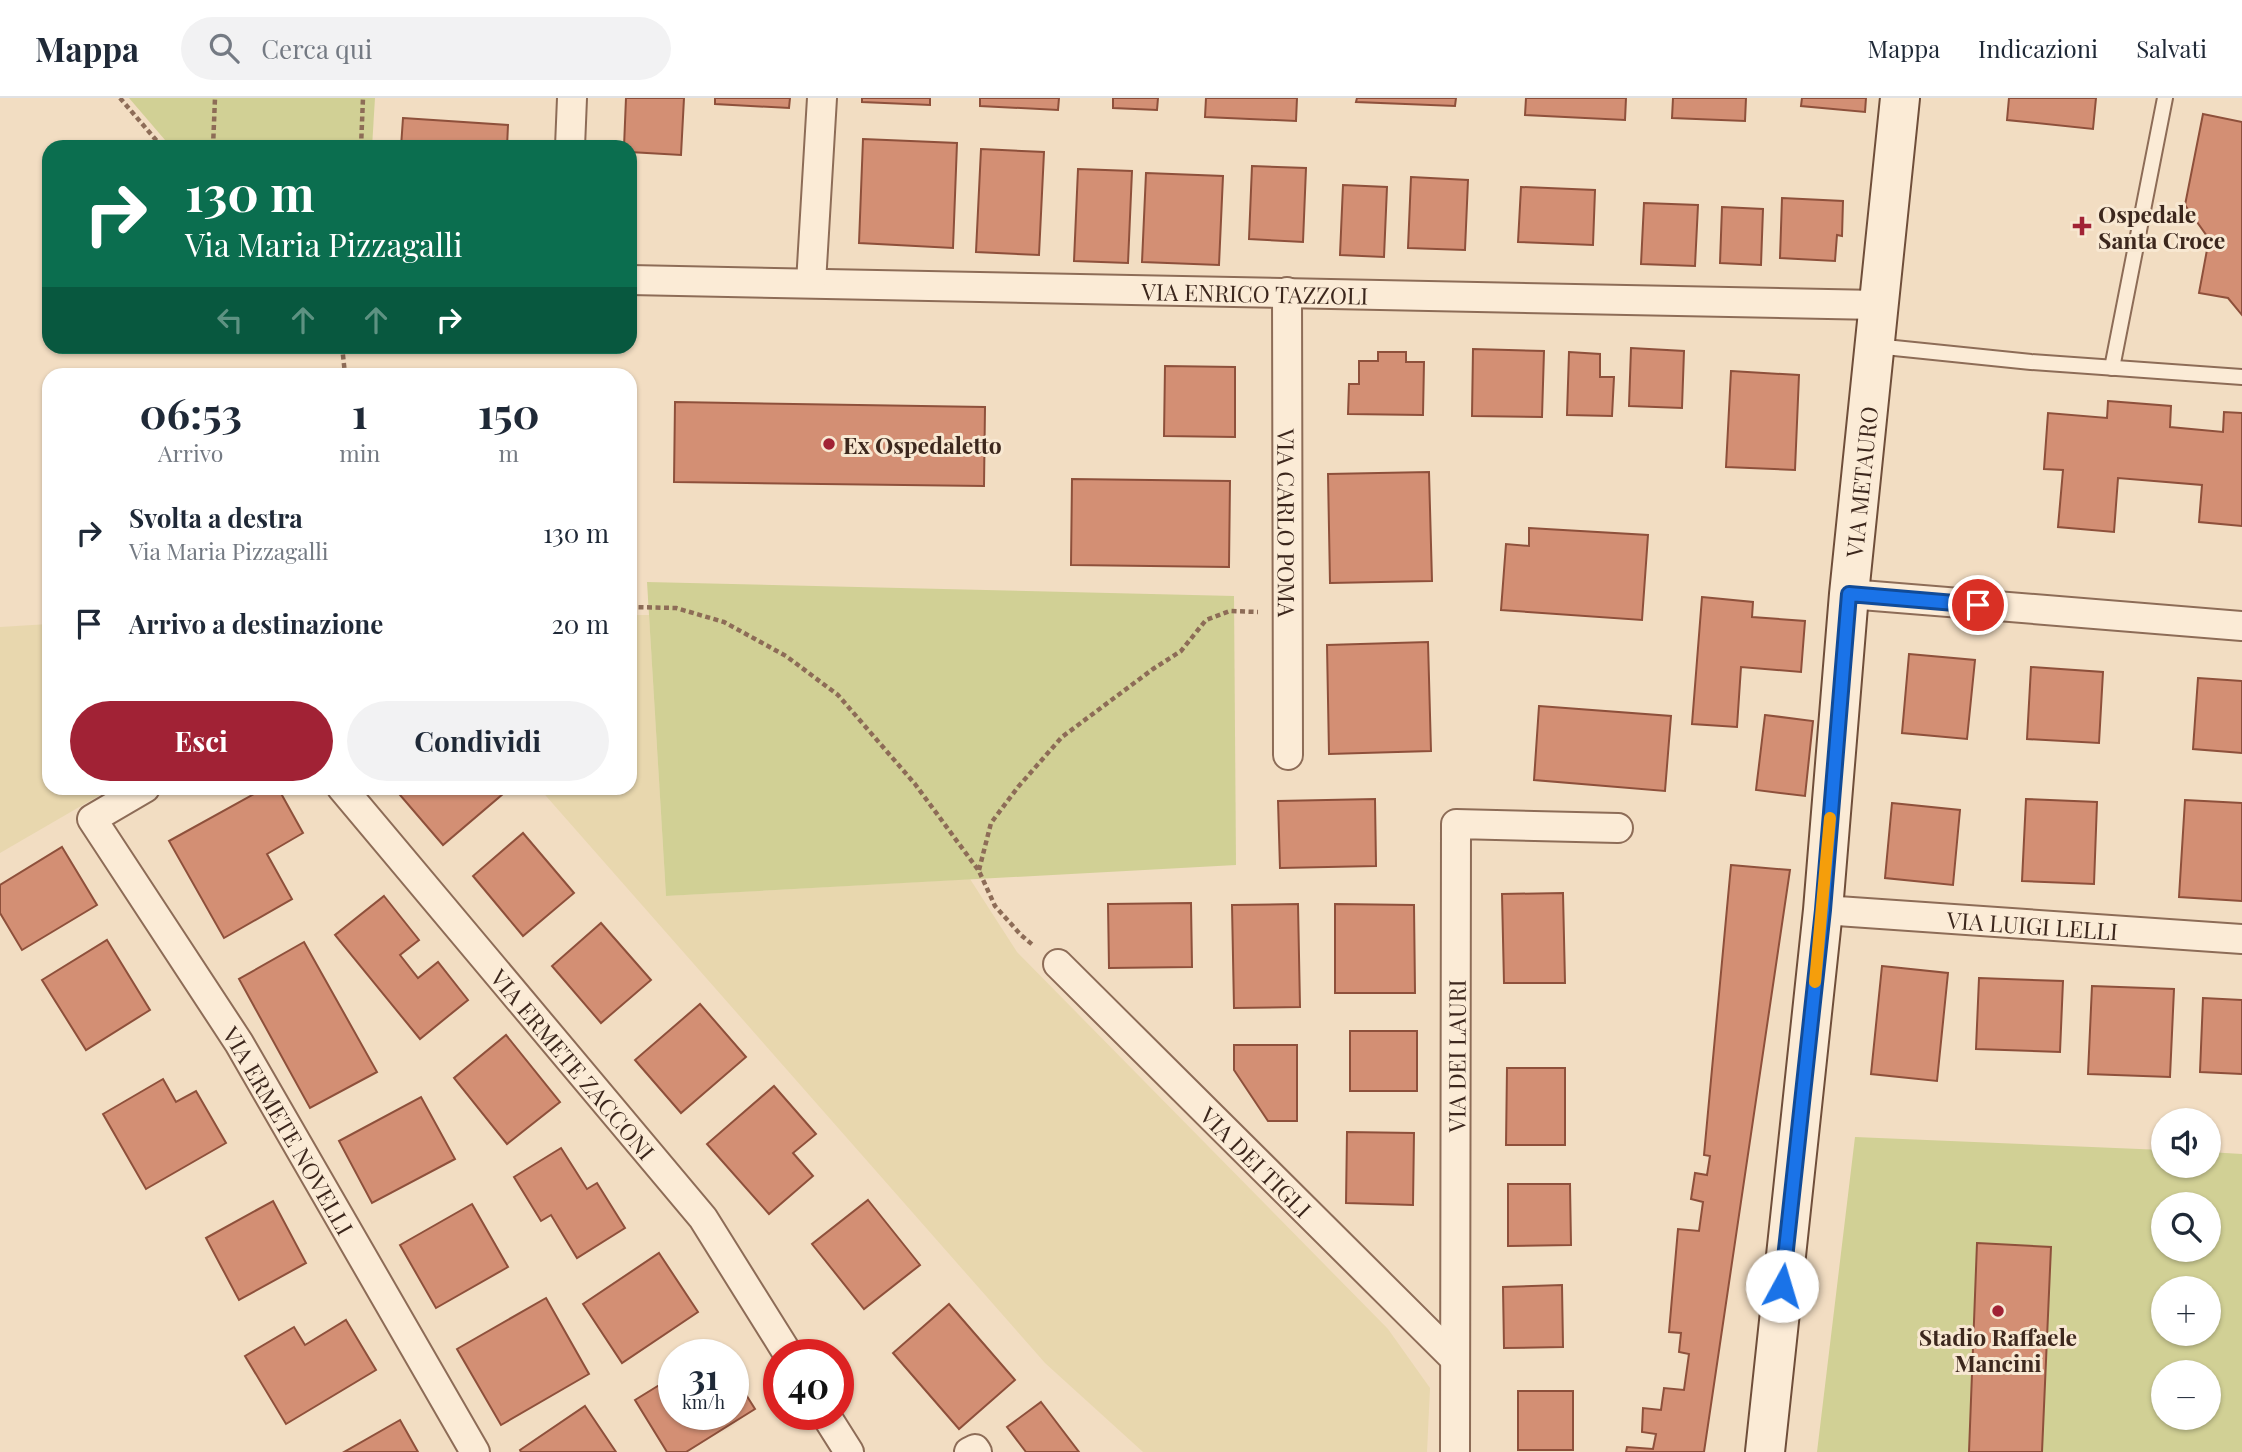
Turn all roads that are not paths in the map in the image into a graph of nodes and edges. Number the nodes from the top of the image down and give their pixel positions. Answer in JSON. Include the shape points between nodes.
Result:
{"nodes":[{"id":1,"x":572,"y":98,"type":"edge"},
{"id":2,"x":822,"y":98,"type":"edge"},
{"id":3,"x":1900,"y":98,"type":"edge"},
{"id":4,"x":2165,"y":98,"type":"edge"},
{"id":5,"x":570,"y":140,"type":"edge"},
{"id":6,"x":637,"y":280,"type":"edge"},
{"id":7,"x":811,"y":283,"type":"junction"},
{"id":8,"x":1287,"y":292,"type":"junction"},
{"id":9,"x":1878,"y":305,"type":"junction"},
{"id":10,"x":1874,"y":346,"type":"junction"},
{"id":11,"x":2112,"y":368,"type":"junction"},
{"id":12,"x":2242,"y":377,"type":"edge"},
{"id":13,"x":1849,"y":594,"type":"junction"},
{"id":14,"x":2242,"y":626,"type":"edge"},
{"id":15,"x":1288,"y":755,"type":"dead end"},
{"id":16,"x":133,"y":795,"type":"edge"},
{"id":17,"x":348,"y":795,"type":"edge"},
{"id":18,"x":1618,"y":828,"type":"dead end"},
{"id":19,"x":1823,"y":910,"type":"junction"},
{"id":20,"x":2242,"y":939,"type":"edge"},
{"id":21,"x":1058,"y":964,"type":"road end"},
{"id":22,"x":779,"y":1339,"type":"edge"},
{"id":23,"x":1455,"y":1359,"type":"junction"},
{"id":24,"x":835,"y":1430,"type":"edge"},
{"id":25,"x":475,"y":1452,"type":"edge"},
{"id":26,"x":849,"y":1452,"type":"edge"},
{"id":27,"x":1455,"y":1452,"type":"edge"},
{"id":28,"x":1765,"y":1452,"type":"edge"}],
"edges":[{"from":1,"to":5,"type":"street"},
{"from":2,"to":7,"type":"street"},
{"from":3,"to":9,"type":"street","name":"VIA METAURO"},
{"from":4,"to":11,"type":"lane"},
{"from":6,"to":7,"type":"street","name":"VIA ENRICO TAZZOLI"},
{"from":7,"to":8,"type":"street","name":"VIA ENRICO TAZZOLI"},
{"from":8,"to":9,"type":"street","name":"VIA ENRICO TAZZOLI"},
{"from":8,"to":15,"type":"street","name":"VIA CARLO POMA"},
{"from":9,"to":10,"type":"street","name":"VIA METAURO"},
{"from":10,"to":11,"type":"lane"},
{"from":10,"to":13,"type":"street","name":"VIA METAURO"},
{"from":11,"to":12,"type":"lane"},
{"from":13,"to":14,"type":"street"},
{"from":13,"to":19,"type":"street","name":"VIA METAURO"},
{"from":16,"to":25,"type":"street","name":"VIA ERMETE NOVELLI","via":[[92,819],[239,1043]]},
{"from":17,"to":22,"type":"street","name":"VIA ERMETE ZACCONI","via":[[703,1218]]},
{"from":18,"to":23,"type":"street","name":"VIA DEI LAURI","via":[[1456,824]]},
{"from":19,"to":20,"type":"street","name":"VIA LUIGI LELLI"},
{"from":19,"to":28,"type":"street","name":"VIA METAURO"},
{"from":21,"to":23,"type":"street","name":"VIA DEI TIGLI"},
{"from":23,"to":27,"type":"street","name":"VIA DEI LAURI"},
{"from":24,"to":26,"type":"street"}]}
